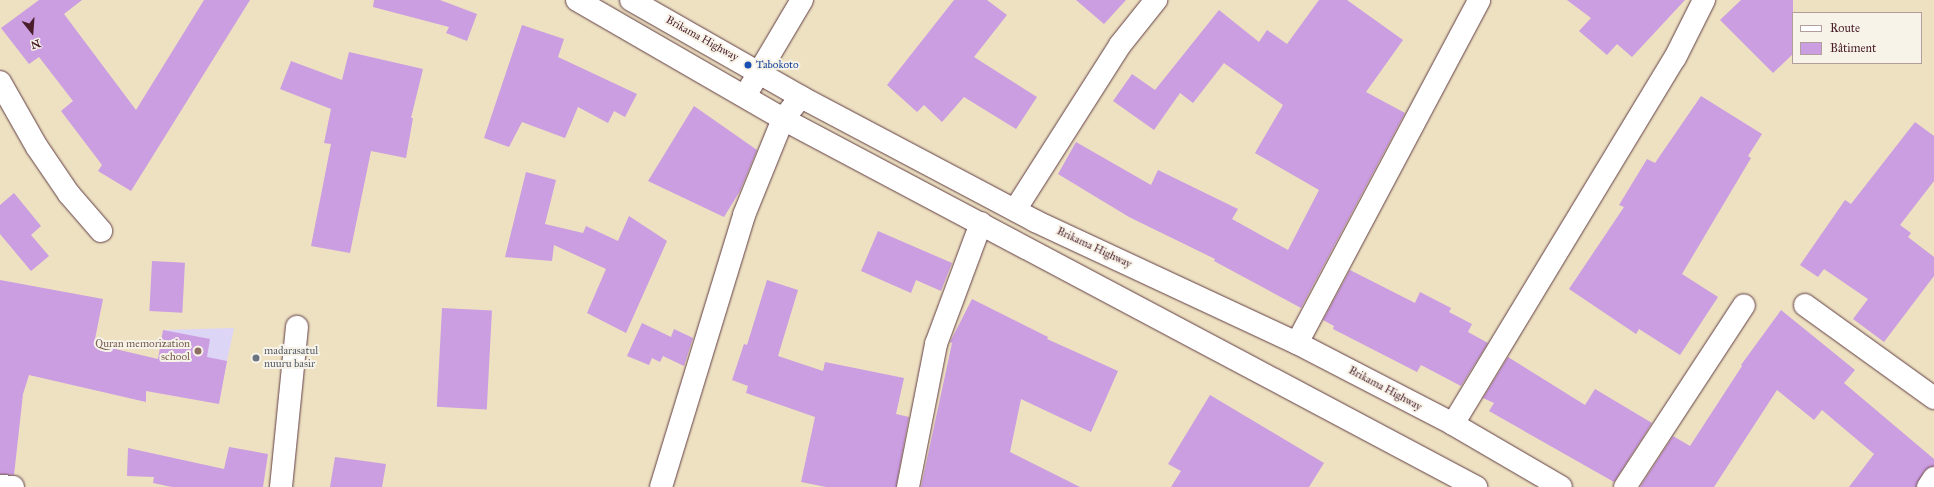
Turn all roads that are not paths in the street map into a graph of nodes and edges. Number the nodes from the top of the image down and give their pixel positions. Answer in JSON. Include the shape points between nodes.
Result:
{"nodes":[{"id":1,"x":577,"y":0,"type":"edge"},
{"id":2,"x":631,"y":0,"type":"edge"},
{"id":3,"x":802,"y":0,"type":"edge"},
{"id":4,"x":1156,"y":0,"type":"edge"},
{"id":5,"x":1480,"y":0,"type":"edge"},
{"id":6,"x":1704,"y":0,"type":"edge"},
{"id":7,"x":761,"y":72,"type":"junction"},
{"id":8,"x":0,"y":82,"type":"edge"},
{"id":9,"x":745,"y":96,"type":"junction"},
{"id":10,"x":801,"y":97,"type":"junction"},
{"id":11,"x":783,"y":119,"type":"junction"},
{"id":12,"x":1015,"y":210,"type":"junction"},
{"id":13,"x":981,"y":222,"type":"junction"},
{"id":14,"x":101,"y":231,"type":"dead end"},
{"id":15,"x":1744,"y":305,"type":"dead end"},
{"id":16,"x":1805,"y":305,"type":"dead end"},
{"id":17,"x":297,"y":327,"type":"dead end"},
{"id":18,"x":1298,"y":343,"type":"junction"},
{"id":19,"x":1934,"y":398,"type":"edge"},
{"id":20,"x":1453,"y":424,"type":"junction"},
{"id":21,"x":1934,"y":478,"type":"edge"},
{"id":22,"x":0,"y":486,"type":"edge"},
{"id":23,"x":13,"y":487,"type":"edge"},
{"id":24,"x":281,"y":487,"type":"edge"},
{"id":25,"x":661,"y":487,"type":"edge"},
{"id":26,"x":908,"y":487,"type":"edge"},
{"id":27,"x":1476,"y":487,"type":"edge"},
{"id":28,"x":1561,"y":487,"type":"edge"},
{"id":29,"x":1625,"y":487,"type":"edge"},
{"id":30,"x":1928,"y":487,"type":"edge"}],
"edges":[{"from":1,"to":9,"type":"main road"},
{"from":2,"to":7,"type":"main road","name":"Brikama Highway"},
{"from":3,"to":7,"type":"main road"},
{"from":4,"to":12,"type":"main road","via":[[1120,45]]},
{"from":5,"to":18,"type":"main road"},
{"from":6,"to":20,"type":"main road","via":[[1675,58]]},
{"from":7,"to":9,"type":"main road"},
{"from":7,"to":10,"type":"main road","name":"Brikama Highway"},
{"from":8,"to":14,"type":"main road","via":[[37,147],[69,194]]},
{"from":9,"to":11,"type":"main road"},
{"from":10,"to":11,"type":"main road"},
{"from":10,"to":12,"type":"main road","name":"Brikama Highway"},
{"from":11,"to":13,"type":"main road"},
{"from":11,"to":25,"type":"main road","via":[[744,215]]},
{"from":12,"to":18,"type":"main road","name":"Brikama Highway"},
{"from":13,"to":26,"type":"main road","via":[[936,344]]},
{"from":13,"to":27,"type":"main road"},
{"from":15,"to":29,"type":"main road"},
{"from":16,"to":19,"type":"main road"},
{"from":17,"to":24,"type":"main road"},
{"from":18,"to":20,"type":"main road","name":"Brikama Highway"},
{"from":20,"to":28,"type":"main road","name":"Brikama Highway"},
{"from":21,"to":30,"type":"main road"},
{"from":22,"to":23,"type":"main road"}]}
